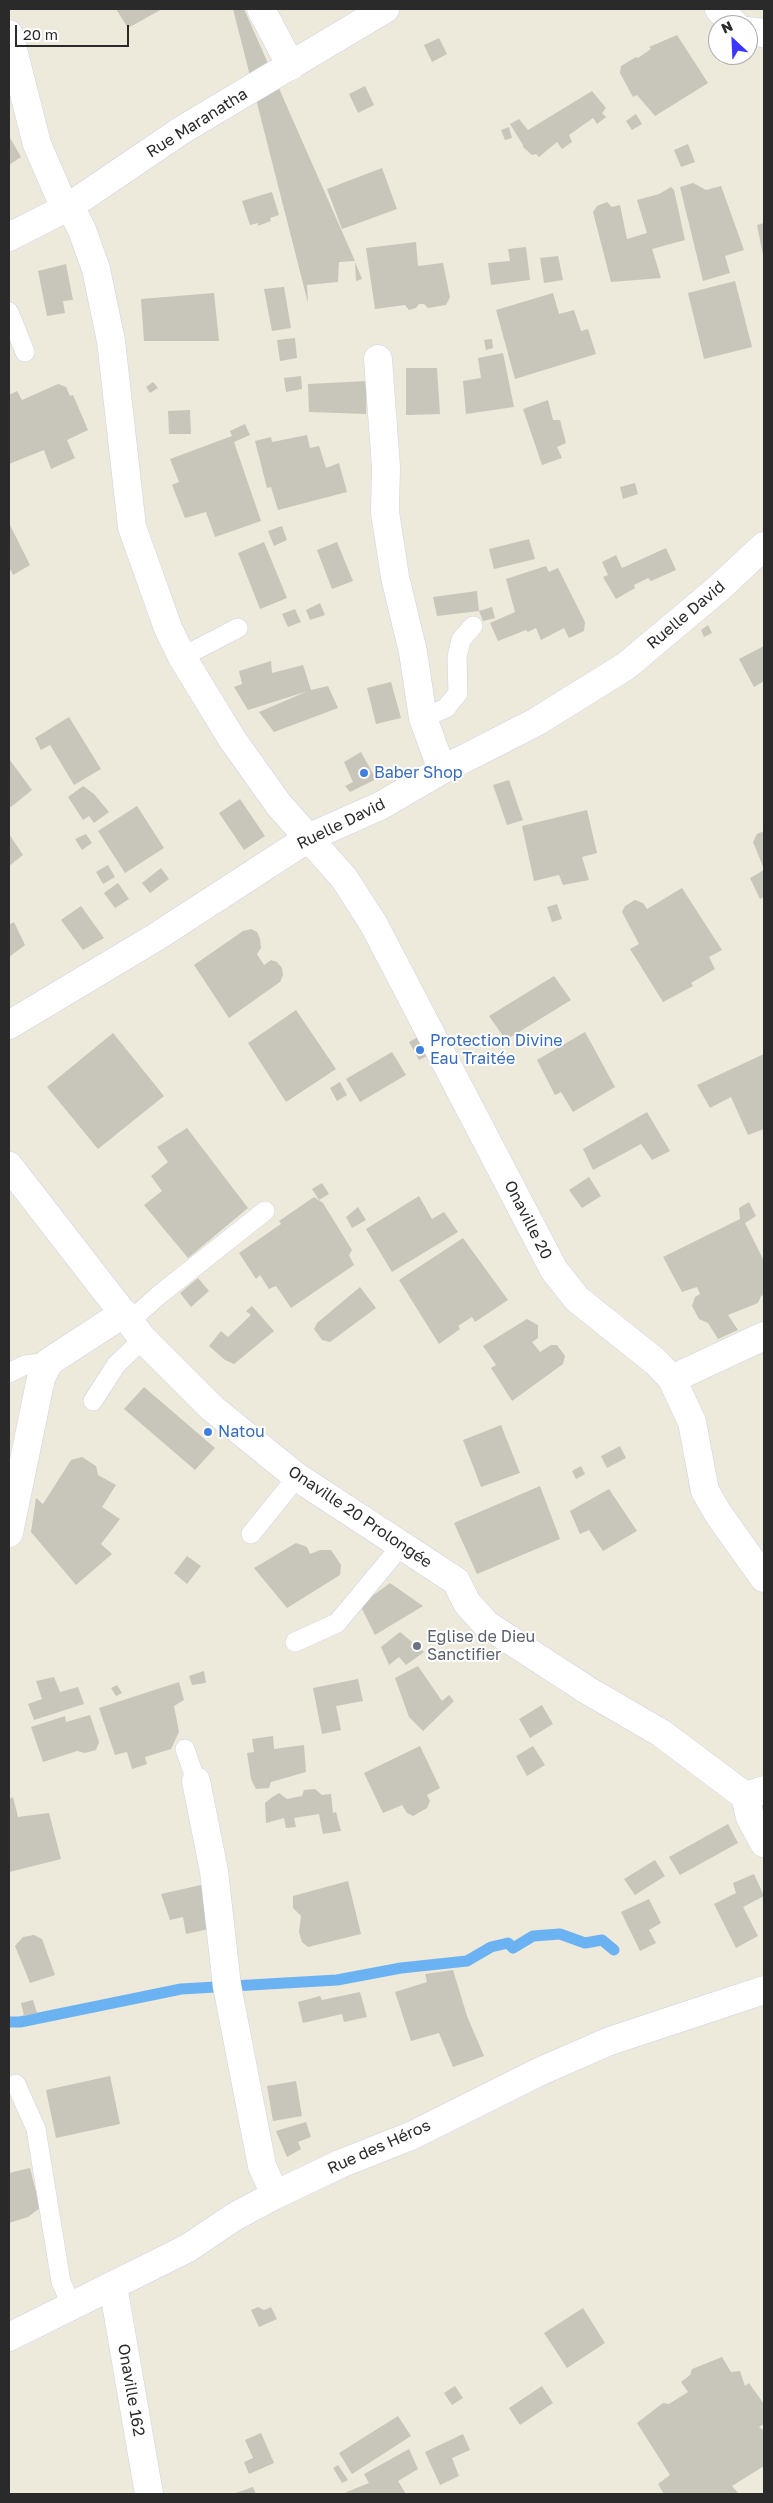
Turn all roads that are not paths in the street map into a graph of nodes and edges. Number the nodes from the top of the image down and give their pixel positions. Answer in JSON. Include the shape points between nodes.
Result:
{"nodes":[{"id":1,"x":260,"y":9,"type":"edge"},
{"id":2,"x":385,"y":9,"type":"edge"},
{"id":3,"x":9,"y":34,"type":"edge"},
{"id":4,"x":291,"y":66,"type":"junction"},
{"id":5,"x":67,"y":207,"type":"junction"},
{"id":6,"x":9,"y":237,"type":"edge"},
{"id":7,"x":9,"y":312,"type":"edge"},
{"id":8,"x":25,"y":352,"type":"dead end"},
{"id":9,"x":378,"y":359,"type":"dead end"},
{"id":10,"x":764,"y":546,"type":"edge"},
{"id":11,"x":473,"y":626,"type":"dead end"},
{"id":12,"x":238,"y":628,"type":"dead end"},
{"id":13,"x":182,"y":657,"type":"junction"},
{"id":14,"x":423,"y":718,"type":"junction"},
{"id":15,"x":442,"y":770,"type":"junction"},
{"id":16,"x":310,"y":836,"type":"junction"},
{"id":17,"x":9,"y":1025,"type":"edge"},
{"id":18,"x":9,"y":1166,"type":"edge"},
{"id":19,"x":265,"y":1211,"type":"dead end"},
{"id":20,"x":132,"y":1324,"type":"junction"},
{"id":21,"x":764,"y":1336,"type":"edge"},
{"id":22,"x":49,"y":1362,"type":"junction"},
{"id":23,"x":9,"y":1373,"type":"edge"},
{"id":24,"x":672,"y":1380,"type":"junction"},
{"id":25,"x":93,"y":1400,"type":"dead end"},
{"id":26,"x":297,"y":1477,"type":"junction"},
{"id":27,"x":9,"y":1533,"type":"edge"},
{"id":28,"x":251,"y":1534,"type":"dead end"},
{"id":29,"x":401,"y":1546,"type":"junction"},
{"id":30,"x":764,"y":1578,"type":"edge"},
{"id":31,"x":295,"y":1642,"type":"dead end"},
{"id":32,"x":185,"y":1749,"type":"dead end"},
{"id":33,"x":196,"y":1781,"type":"joint"},
{"id":34,"x":755,"y":1793,"type":"edge"},
{"id":35,"x":764,"y":1843,"type":"edge"},
{"id":36,"x":764,"y":1990,"type":"edge"},
{"id":37,"x":16,"y":2084,"type":"dead end"},
{"id":38,"x":275,"y":2195,"type":"junction"},
{"id":39,"x":112,"y":2286,"type":"junction"},
{"id":40,"x":72,"y":2306,"type":"junction"},
{"id":41,"x":9,"y":2337,"type":"edge"},
{"id":42,"x":149,"y":2494,"type":"edge"}],
"edges":[{"from":1,"to":4,"type":"street"},
{"from":2,"to":4,"type":"street","name":"Rue Maranatha"},
{"from":3,"to":5,"type":"street","name":"Onaville 20","via":[[37,144]]},
{"from":4,"to":5,"type":"street","name":"Rue Maranatha","via":[[182,130]]},
{"from":5,"to":6,"type":"street","name":"Rue Maranatha"},
{"from":5,"to":13,"type":"street","name":"Onaville 20","via":[[82,230],[96,269],[111,341],[132,527],[168,628]]},
{"from":7,"to":8,"type":"lane"},
{"from":9,"to":14,"type":"street","via":[[386,467],[385,512]]},
{"from":10,"to":15,"type":"street","name":"Ruelle David","via":[[626,666],[536,722]]},
{"from":11,"to":14,"type":"lane","via":[[461,640],[457,657],[458,693],[446,708]]},
{"from":12,"to":13,"type":"lane"},
{"from":13,"to":16,"type":"street","name":"Onaville 20","via":[[232,739],[280,805]]},
{"from":14,"to":15,"type":"street"},
{"from":15,"to":16,"type":"street","name":"Ruelle David","via":[[380,806]]},
{"from":16,"to":17,"type":"street","name":"Ruelle David","via":[[156,937]]},
{"from":16,"to":24,"type":"street","name":"Onaville 20","via":[[344,878],[373,923],[554,1270],[577,1300],[656,1362]]},
{"from":18,"to":20,"type":"street","name":"Onaville 20 Prolongée"},
{"from":19,"to":20,"type":"lane","via":[[159,1295]]},
{"from":20,"to":22,"type":"street"},
{"from":20,"to":25,"type":"lane","via":[[116,1366]]},
{"from":20,"to":26,"type":"street","name":"Onaville 20 Prolongée","via":[[212,1408]]},
{"from":21,"to":24,"type":"street"},
{"from":22,"to":23,"type":"lane","via":[[26,1365]]},
{"from":22,"to":27,"type":"street","via":[[41,1378]]},
{"from":24,"to":30,"type":"street","name":"Onaville 20","via":[[692,1422],[705,1491]]},
{"from":26,"to":28,"type":"lane"},
{"from":26,"to":29,"type":"street","name":"Onaville 20 Prolongée"},
{"from":29,"to":31,"type":"lane","via":[[337,1623]]},
{"from":29,"to":34,"type":"street","name":"Onaville 20 Prolongée","via":[[456,1581],[467,1603],[487,1625]]},
{"from":32,"to":33,"type":"lane"},
{"from":33,"to":38,"type":"street","via":[[214,1871],[227,1986],[262,2166]]},
{"from":34,"to":35,"type":"street","via":[[750,1816]]},
{"from":36,"to":38,"type":"street","name":"Rue des Héros","via":[[610,2041]]},
{"from":37,"to":40,"type":"lane","via":[[36,2129],[62,2282]]},
{"from":38,"to":39,"type":"street","name":"Rue des Héros","via":[[234,2217],[188,2248]]},
{"from":39,"to":40,"type":"street","name":"Rue des Héros"},
{"from":39,"to":42,"type":"street","name":"Onaville 162"},
{"from":40,"to":41,"type":"street","name":"Rue des Héros"}]}
